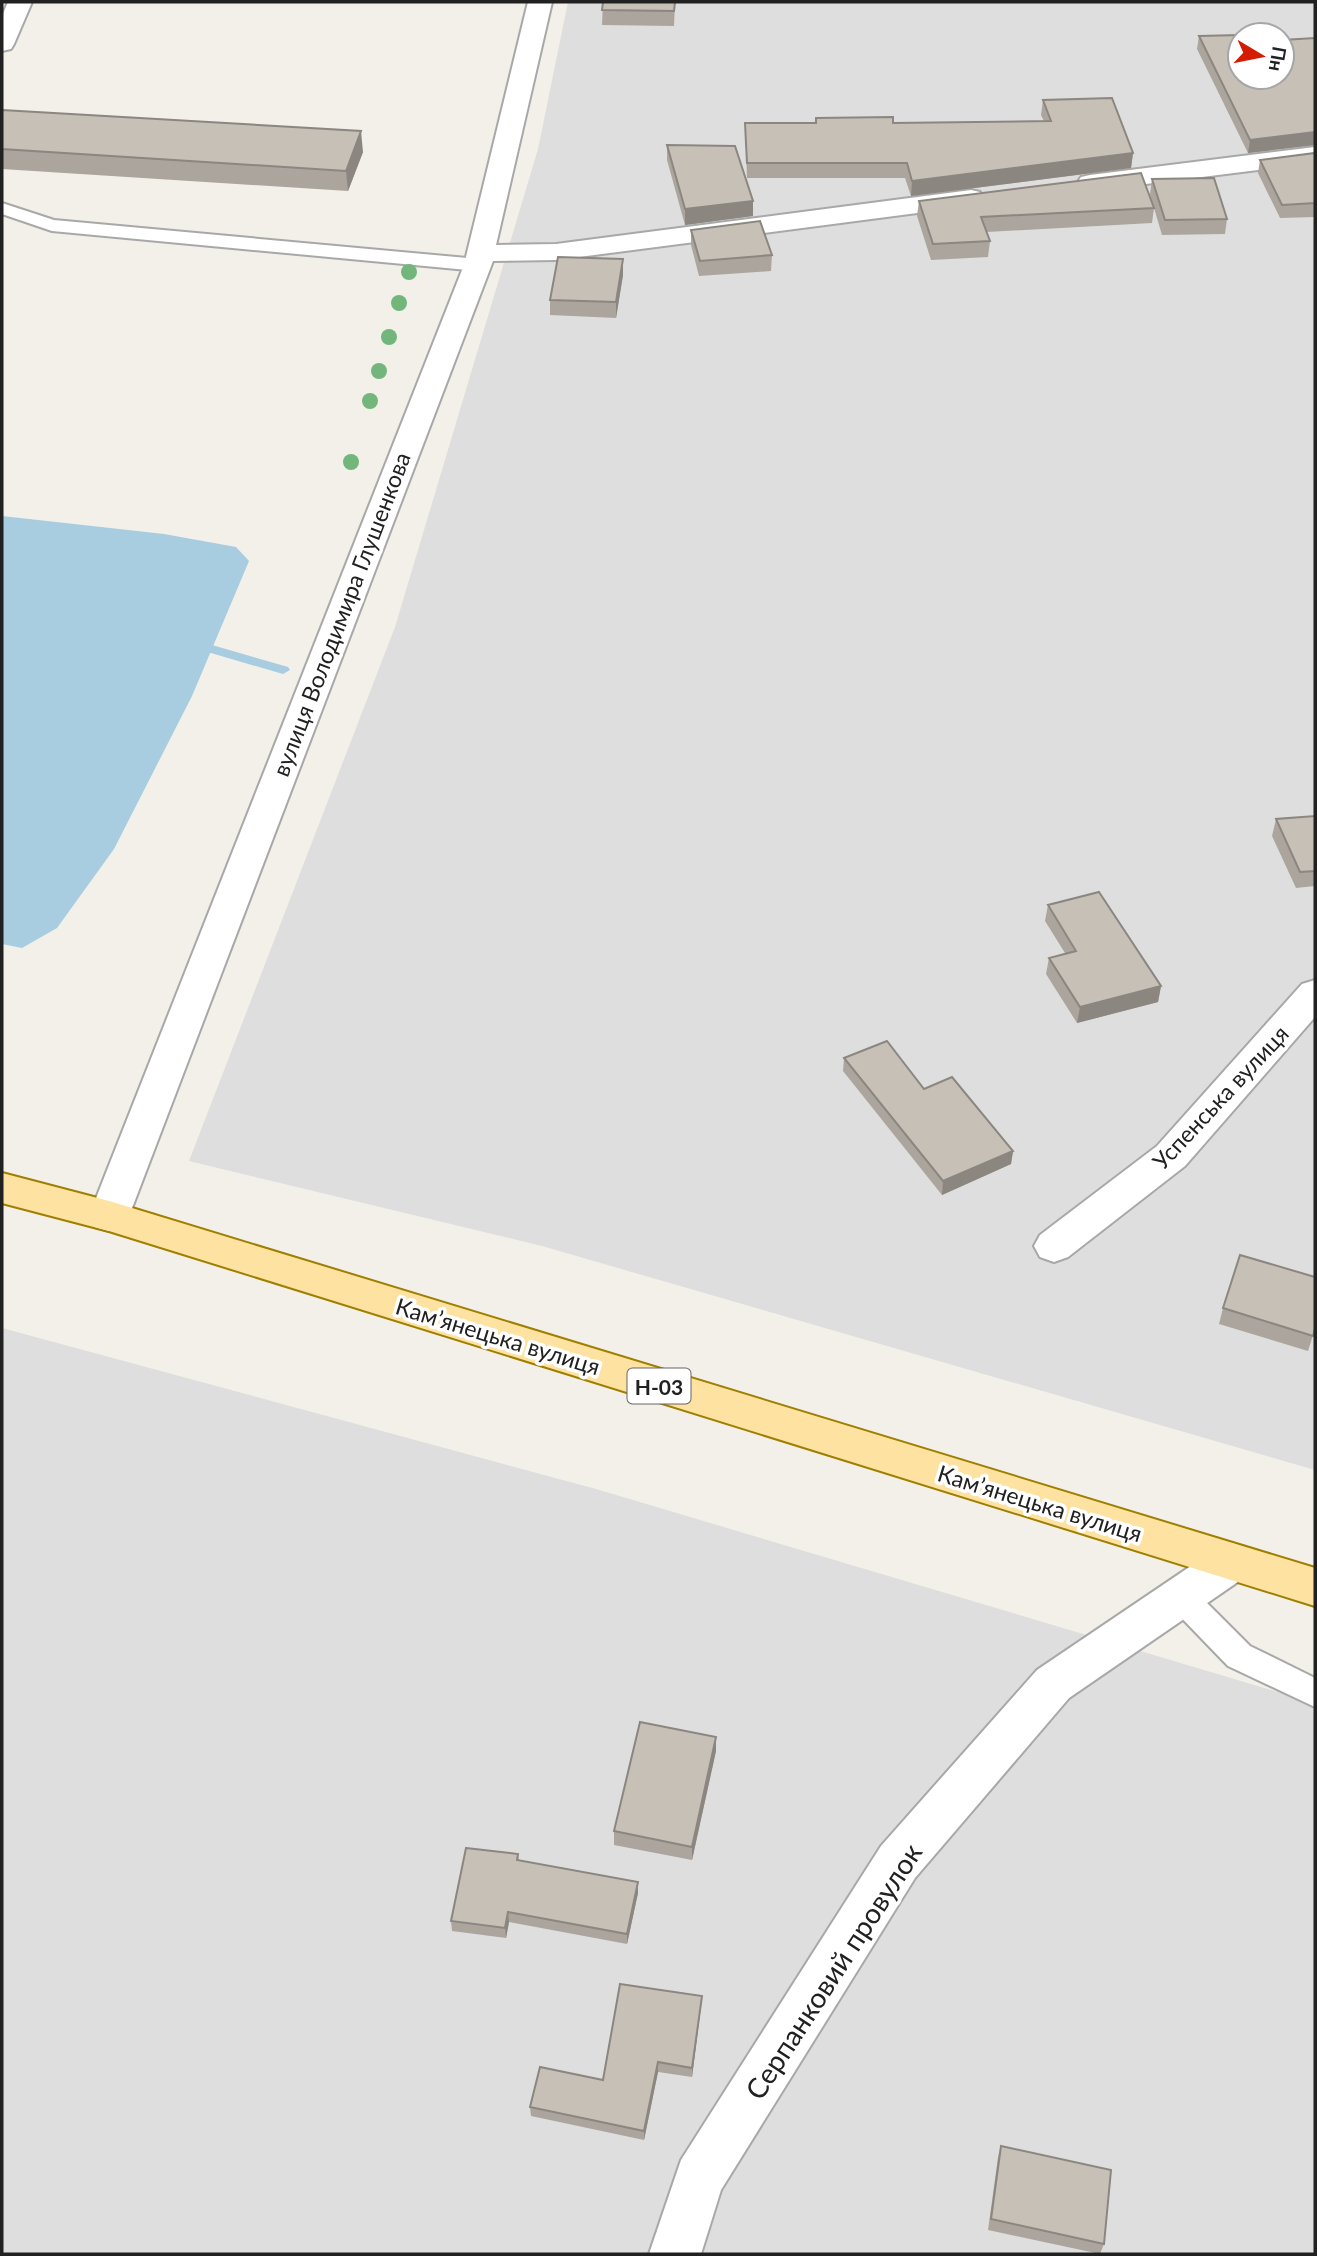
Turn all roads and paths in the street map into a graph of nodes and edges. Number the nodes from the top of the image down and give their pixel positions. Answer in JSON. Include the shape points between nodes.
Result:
{"nodes":[{"id":1,"x":20,"y":2,"type":"edge"},
{"id":2,"x":540,"y":2,"type":"edge"},
{"id":3,"x":2,"y":44,"type":"edge"},
{"id":4,"x":1315,"y":155,"type":"edge"},
{"id":5,"x":1068,"y":185,"type":"edge"},
{"id":6,"x":999,"y":194,"type":"edge"},
{"id":7,"x":2,"y":208,"type":"edge"},
{"id":8,"x":479,"y":259,"type":"junction"},
{"id":9,"x":1315,"y":993,"type":"edge"},
{"id":10,"x":2,"y":1188,"type":"edge"},
{"id":11,"x":109,"y":1216,"type":"junction"},
{"id":12,"x":1054,"y":1246,"type":"dead end"},
{"id":13,"x":1232,"y":1562,"type":"junction"},
{"id":14,"x":1315,"y":1587,"type":"edge"},
{"id":15,"x":1181,"y":1597,"type":"junction"},
{"id":16,"x":1315,"y":1693,"type":"edge"},
{"id":17,"x":675,"y":2254,"type":"edge"}],
"edges":[{"from":1,"to":3,"type":"street"},
{"from":2,"to":8,"type":"street","name":"вулиця Володимира Глушенкова"},
{"from":4,"to":5,"type":"street"},
{"from":6,"to":8,"type":"street"},
{"from":7,"to":8,"type":"lane","via":[[52,225]]},
{"from":8,"to":11,"type":"street","name":"вулиця Володимира Глушенкова"},
{"from":9,"to":12,"type":"street","name":"Успенська вулиця","via":[[1171,1156]]},
{"from":10,"to":11,"type":"main road","name":"Камʼянецька вулиця","number":"Н-03"},
{"from":11,"to":13,"type":"main road","name":"Камʼянецька вулиця","number":"Н-03"},
{"from":13,"to":14,"type":"main road","name":"Камʼянецька вулиця","number":"Н-03"},
{"from":13,"to":15,"type":"street","name":"Серпанковий провулок"},
{"from":15,"to":16,"type":"lane","via":[[1239,1656]]},
{"from":15,"to":17,"type":"street","name":"Серпанковий провулок","via":[[1053,1684],[898,1862],[699,2178]]}]}
